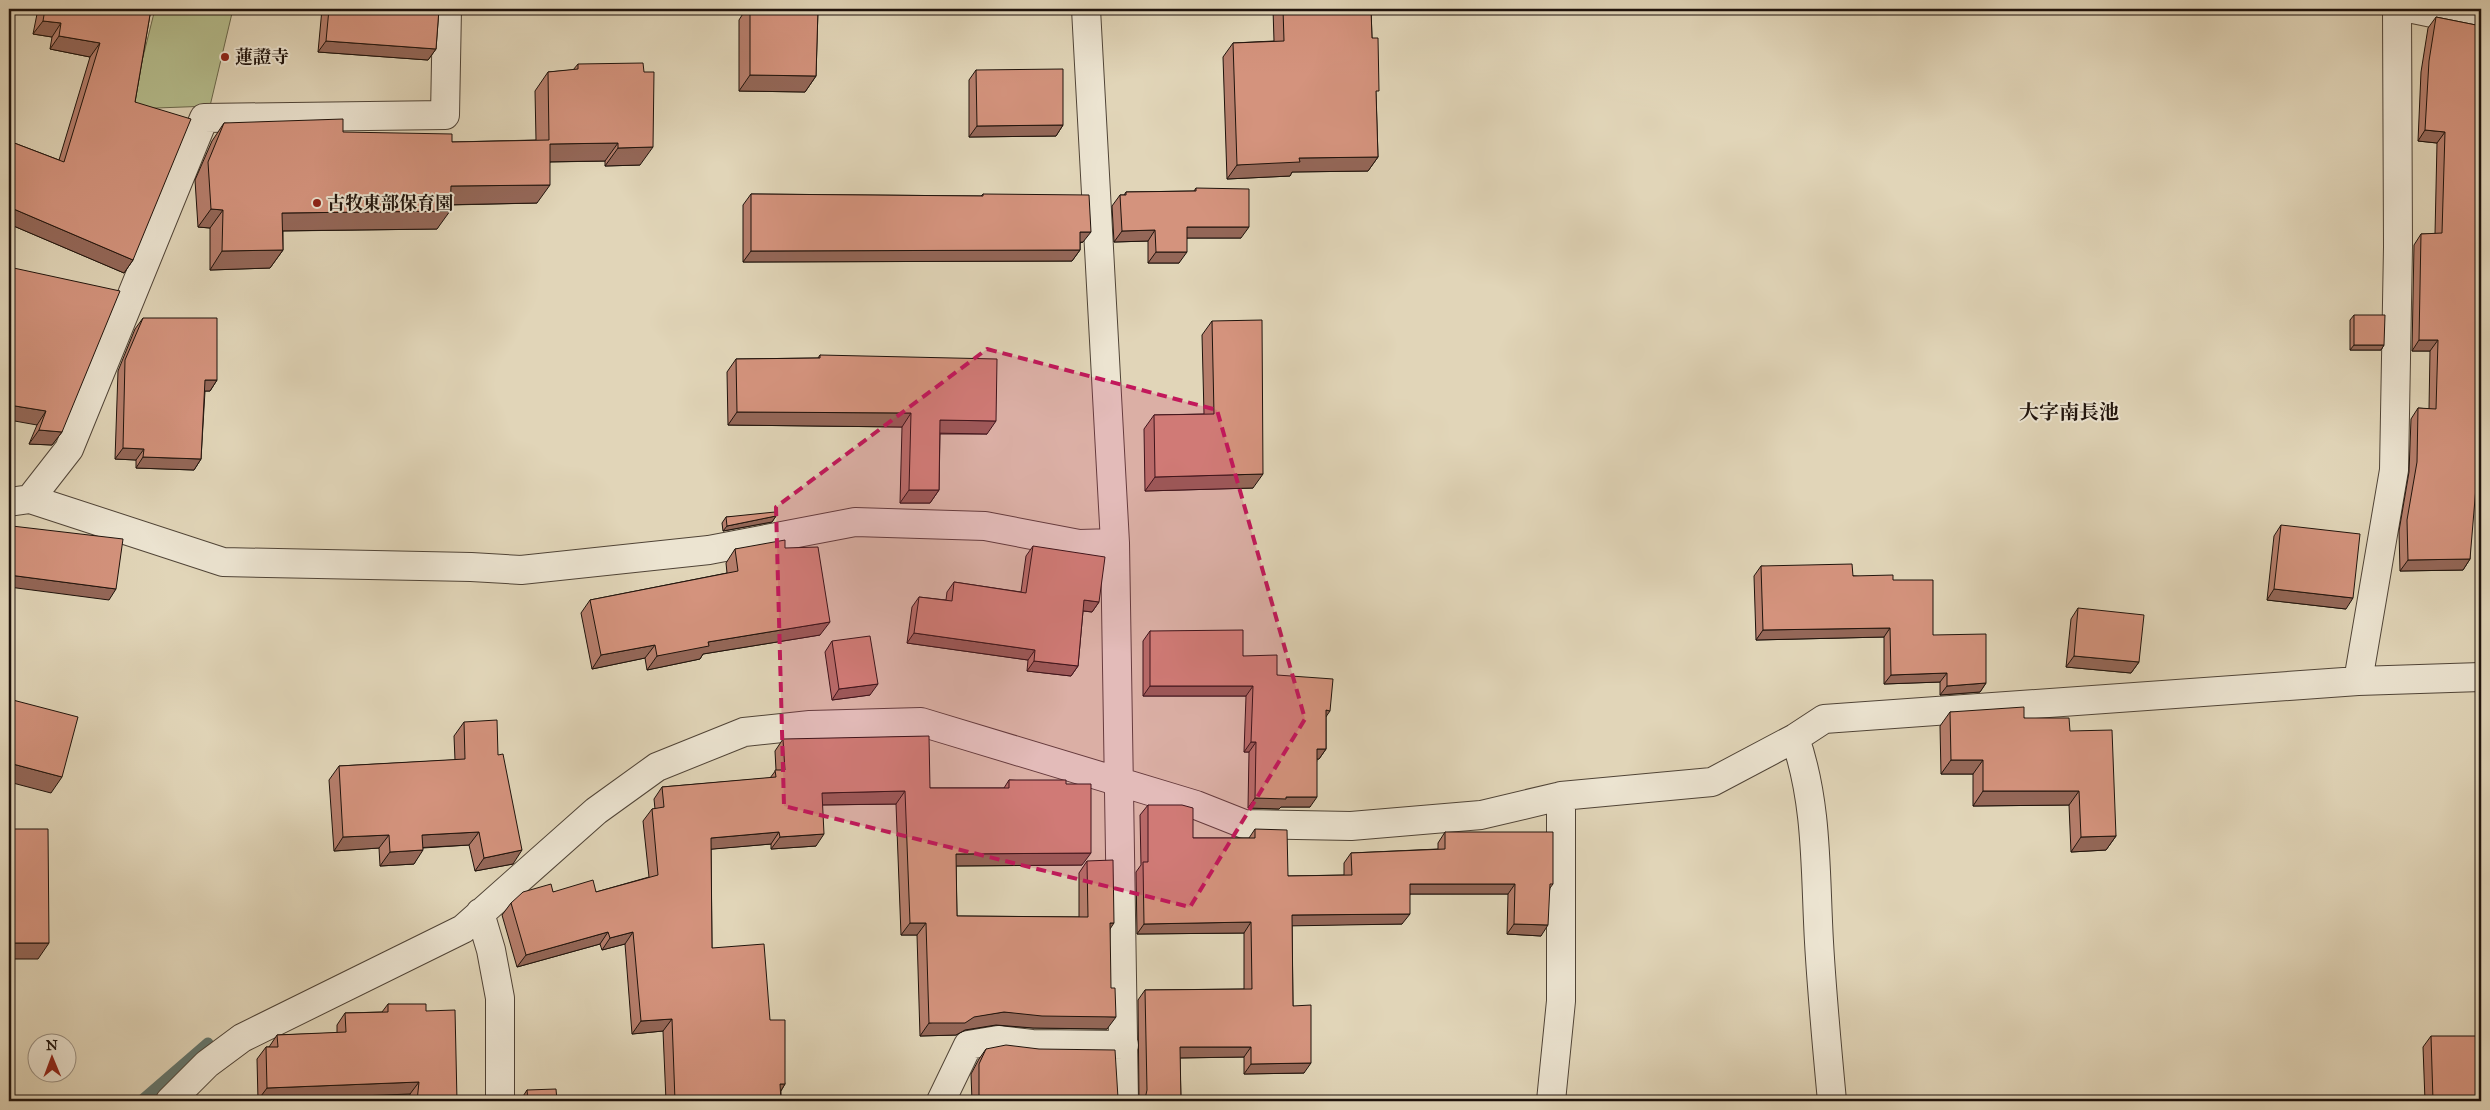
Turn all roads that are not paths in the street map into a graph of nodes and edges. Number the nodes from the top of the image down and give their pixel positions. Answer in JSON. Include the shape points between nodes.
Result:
{"nodes":[{"id":1,"x":447,"y":9,"type":"edge"},
{"id":2,"x":1086,"y":9,"type":"edge"},
{"id":3,"x":2397,"y":9,"type":"edge"},
{"id":4,"x":2413,"y":9,"type":"edge"},
{"id":5,"x":2481,"y":23,"type":"edge"},
{"id":6,"x":19,"y":500,"type":"edge"},
{"id":7,"x":1116,"y":544,"type":"junction"},
{"id":8,"x":2481,"y":677,"type":"edge"},
{"id":9,"x":2358,"y":681,"type":"junction"},
{"id":10,"x":1795,"y":738,"type":"junction"},
{"id":11,"x":1121,"y":782,"type":"junction"},
{"id":12,"x":1561,"y":796,"type":"junction"},
{"id":13,"x":480,"y":913,"type":"junction"},
{"id":14,"x":1124,"y":1045,"type":"junction"},
{"id":15,"x":170,"y":1101,"type":"edge"},
{"id":16,"x":500,"y":1101,"type":"edge"},
{"id":17,"x":941,"y":1101,"type":"edge"},
{"id":18,"x":1124,"y":1101,"type":"edge"},
{"id":19,"x":1551,"y":1101,"type":"edge"},
{"id":20,"x":1832,"y":1101,"type":"edge"}],
"edges":[{"from":1,"to":6,"type":"street","via":[[445,115],[204,118],[70,449]]},
{"from":2,"to":7,"type":"street"},
{"from":3,"to":9,"type":"street","via":[[2398,246],[2394,470]]},
{"from":4,"to":5,"type":"street"},
{"from":6,"to":7,"type":"street","via":[[223,562],[521,570],[709,550],[855,522],[985,526],[1078,544]]},
{"from":7,"to":11,"type":"street"},
{"from":8,"to":9,"type":"street"},
{"from":9,"to":10,"type":"street","via":[[1824,719]]},
{"from":10,"to":12,"type":"street","via":[[1712,782]]},
{"from":10,"to":20,"type":"street","via":[[1805,768],[1815,834],[1819,942]]},
{"from":11,"to":12,"type":"street","via":[[1244,824],[1290,826],[1351,826],[1481,815]]},
{"from":11,"to":13,"type":"street","via":[[921,722],[810,725],[744,732],[657,767],[596,811]]},
{"from":11,"to":14,"type":"street"},
{"from":12,"to":19,"type":"street","via":[[1561,1001]]},
{"from":13,"to":15,"type":"street","via":[[463,929],[242,1038],[207,1064]]},
{"from":13,"to":16,"type":"street","via":[[500,998]]},
{"from":14,"to":17,"type":"street","via":[[1032,1044],[998,1040],[968,1046]]},
{"from":14,"to":18,"type":"street"}]}
